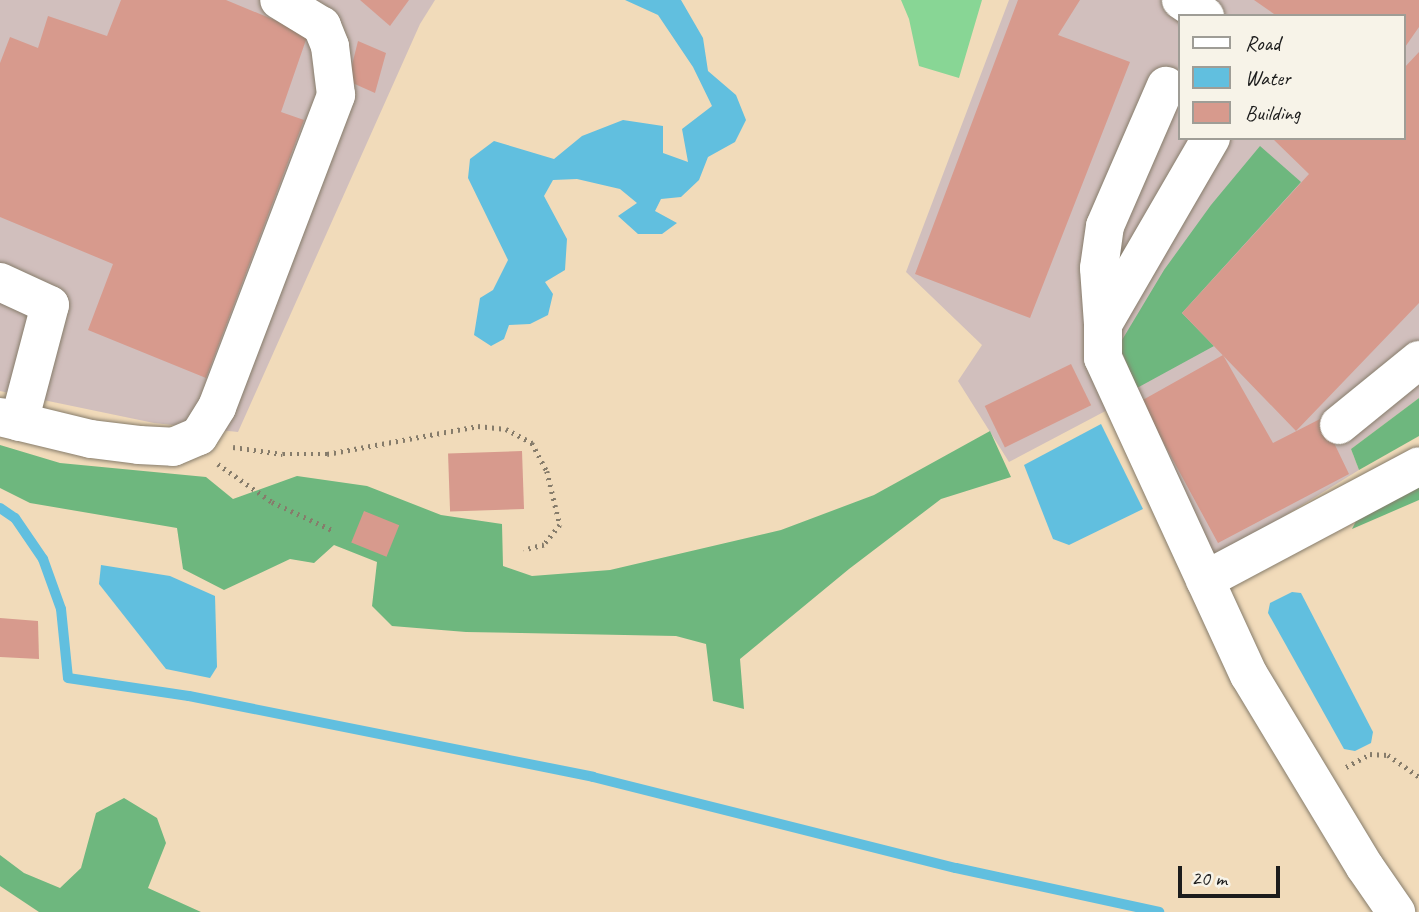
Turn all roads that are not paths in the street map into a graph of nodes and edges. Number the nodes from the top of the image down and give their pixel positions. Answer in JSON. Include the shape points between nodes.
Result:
{"nodes":[{"id":1,"x":279,"y":0,"type":"edge"},
{"id":2,"x":1181,"y":0,"type":"edge"},
{"id":3,"x":330,"y":13,"type":"edge"},
{"id":4,"x":1202,"y":14,"type":"edge"},
{"id":5,"x":1166,"y":86,"type":"dead end"},
{"id":6,"x":1210,"y":140,"type":"edge"},
{"id":7,"x":0,"y":282,"type":"edge"},
{"id":8,"x":1104,"y":324,"type":"junction"},
{"id":9,"x":1419,"y":360,"type":"edge"},
{"id":10,"x":10,"y":419,"type":"edge"},
{"id":11,"x":1339,"y":425,"type":"dead end"},
{"id":12,"x":1419,"y":466,"type":"edge"},
{"id":13,"x":1205,"y":580,"type":"junction"},
{"id":14,"x":1396,"y":912,"type":"edge"}],
"edges":[{"from":1,"to":3,"type":"street"},
{"from":2,"to":4,"type":"street"},
{"from":3,"to":10,"type":"street","via":[[336,95],[217,407],[199,436],[173,447],[139,445],[91,439]]},
{"from":5,"to":8,"type":"street","via":[[1105,226],[1099,268]]},
{"from":6,"to":8,"type":"street"},
{"from":7,"to":10,"type":"street","via":[[50,305]]},
{"from":8,"to":13,"type":"street","via":[[1103,358]]},
{"from":9,"to":11,"type":"street"},
{"from":12,"to":13,"type":"street"},
{"from":13,"to":14,"type":"street","via":[[1249,675]]}]}
